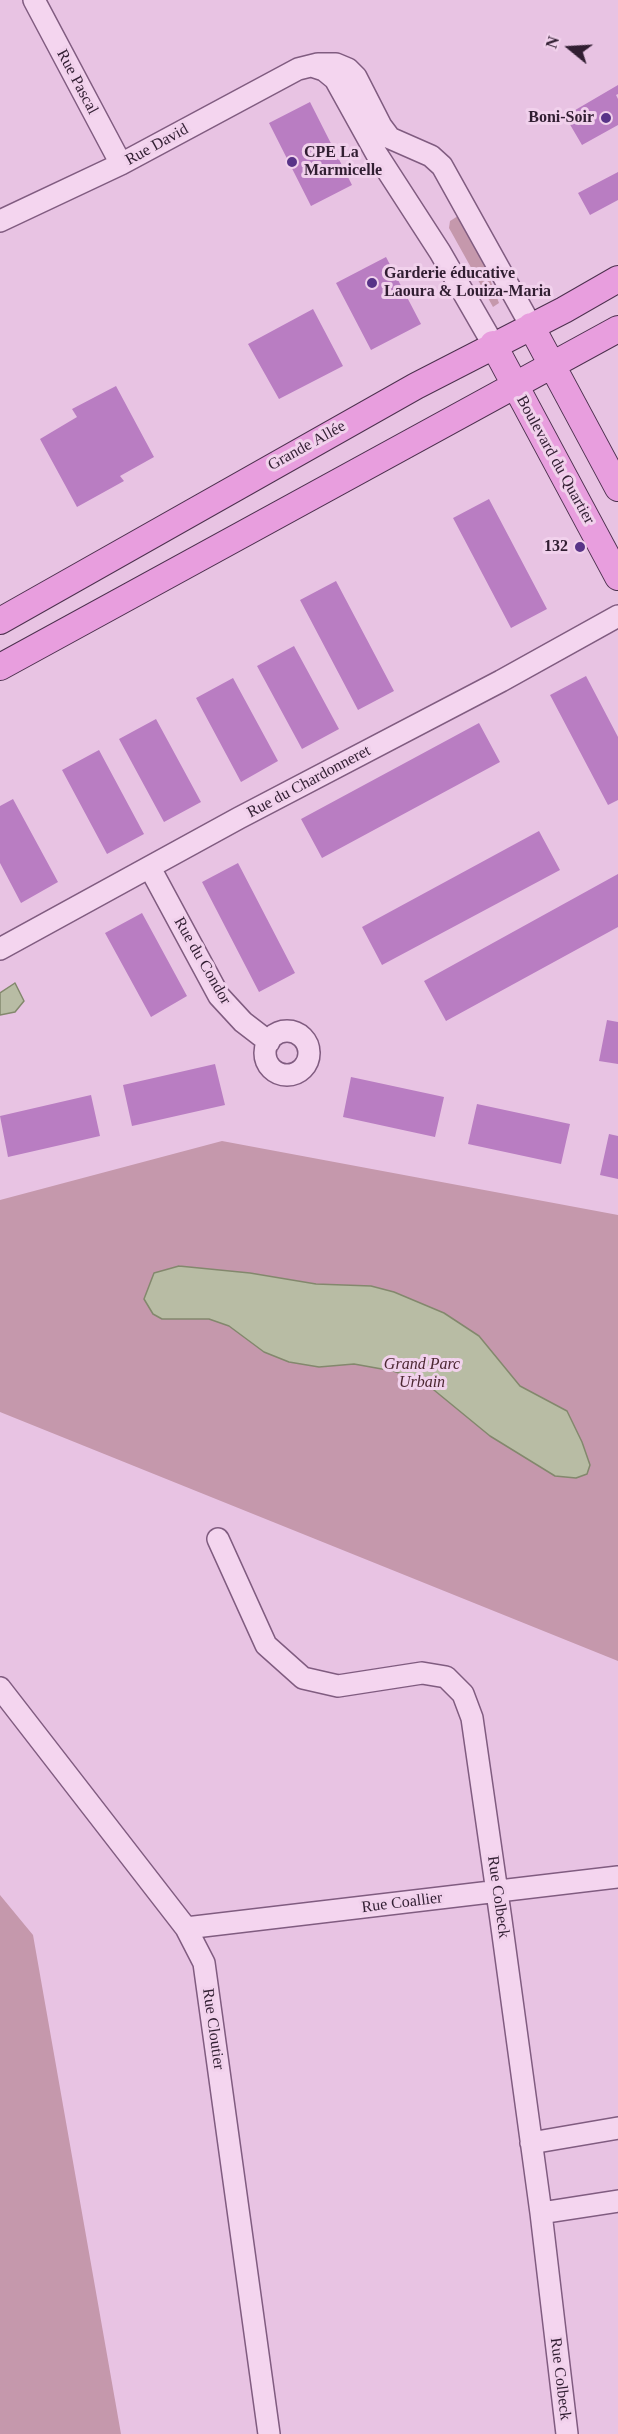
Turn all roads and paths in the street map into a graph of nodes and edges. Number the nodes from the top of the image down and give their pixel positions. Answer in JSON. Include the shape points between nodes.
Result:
{"nodes":[{"id":1,"x":34,"y":0,"type":"edge"},
{"id":2,"x":312,"y":66,"type":"junction"},
{"id":3,"x":121,"y":164,"type":"junction"},
{"id":4,"x":0,"y":221,"type":"edge"},
{"id":5,"x":618,"y":279,"type":"edge"},
{"id":6,"x":531,"y":326,"type":"junction"},
{"id":7,"x":618,"y":329,"type":"edge"},
{"id":8,"x":493,"y":344,"type":"junction"},
{"id":9,"x":552,"y":365,"type":"junction"},
{"id":10,"x":515,"y":385,"type":"junction"},
{"id":11,"x":618,"y":488,"type":"edge"},
{"id":12,"x":618,"y":577,"type":"edge"},
{"id":13,"x":618,"y":616,"type":"edge"},
{"id":14,"x":0,"y":621,"type":"edge"},
{"id":15,"x":0,"y":667,"type":"edge"},
{"id":16,"x":150,"y":868,"type":"junction"},
{"id":17,"x":0,"y":949,"type":"edge"},
{"id":18,"x":269,"y":1042,"type":"dead end"},
{"id":19,"x":218,"y":1539,"type":"dead end"},
{"id":20,"x":0,"y":1688,"type":"edge"},
{"id":21,"x":618,"y":1877,"type":"edge"},
{"id":22,"x":497,"y":1892,"type":"junction"},
{"id":23,"x":186,"y":1928,"type":"junction"},
{"id":24,"x":618,"y":2128,"type":"edge"},
{"id":25,"x":531,"y":2143,"type":"junction"},
{"id":26,"x":618,"y":2201,"type":"edge"},
{"id":27,"x":541,"y":2213,"type":"junction"},
{"id":28,"x":269,"y":2434,"type":"edge"},
{"id":29,"x":567,"y":2434,"type":"edge"}],
"edges":[{"from":1,"to":3,"type":"street","name":"Rue Pascal"},
{"from":2,"to":3,"type":"street","name":"Rue David","via":[[279,78]]},
{"from":2,"to":6,"type":"street","name":"Rue David","via":[[331,63],[348,69],[390,138],[431,156],[442,166]]},
{"from":2,"to":8,"type":"street","via":[[324,70],[334,80]]},
{"from":3,"to":4,"type":"street","name":"Rue David"},
{"from":5,"to":6,"type":"main road","name":"Grande Allée"},
{"from":6,"to":8,"type":"main road","name":"Grande Allée"},
{"from":6,"to":9,"type":"main road"},
{"from":7,"to":9,"type":"main road"},
{"from":8,"to":10,"type":"main road","name":"Boulevard du Quartier"},
{"from":8,"to":14,"type":"main road","name":"Grande Allée"},
{"from":9,"to":10,"type":"main road"},
{"from":9,"to":11,"type":"main road"},
{"from":10,"to":12,"type":"main road","name":"Boulevard du Quartier"},
{"from":10,"to":15,"type":"main road"},
{"from":13,"to":16,"type":"street","name":"Rue du Chardonneret"},
{"from":16,"to":17,"type":"street","name":"Rue du Chardonneret"},
{"from":16,"to":18,"type":"street","name":"Rue du Condor","via":[[219,996],[247,1027]]},
{"from":19,"to":22,"type":"street","name":"Rue Colbeck","via":[[267,1645],[303,1678],[338,1686],[422,1672],[446,1677],[463,1694],[472,1718]]},
{"from":20,"to":23,"type":"street","name":"Rue Cloutier"},
{"from":21,"to":22,"type":"street","name":"Rue Coallier"},
{"from":22,"to":23,"type":"street","name":"Rue Coallier"},
{"from":22,"to":25,"type":"street","name":"Rue Colbeck"},
{"from":23,"to":28,"type":"street","name":"Rue Cloutier","via":[[204,1963]]},
{"from":24,"to":25,"type":"street"},
{"from":25,"to":27,"type":"street","name":"Rue Colbeck"},
{"from":26,"to":27,"type":"street"},
{"from":27,"to":29,"type":"street","name":"Rue Colbeck"}]}
